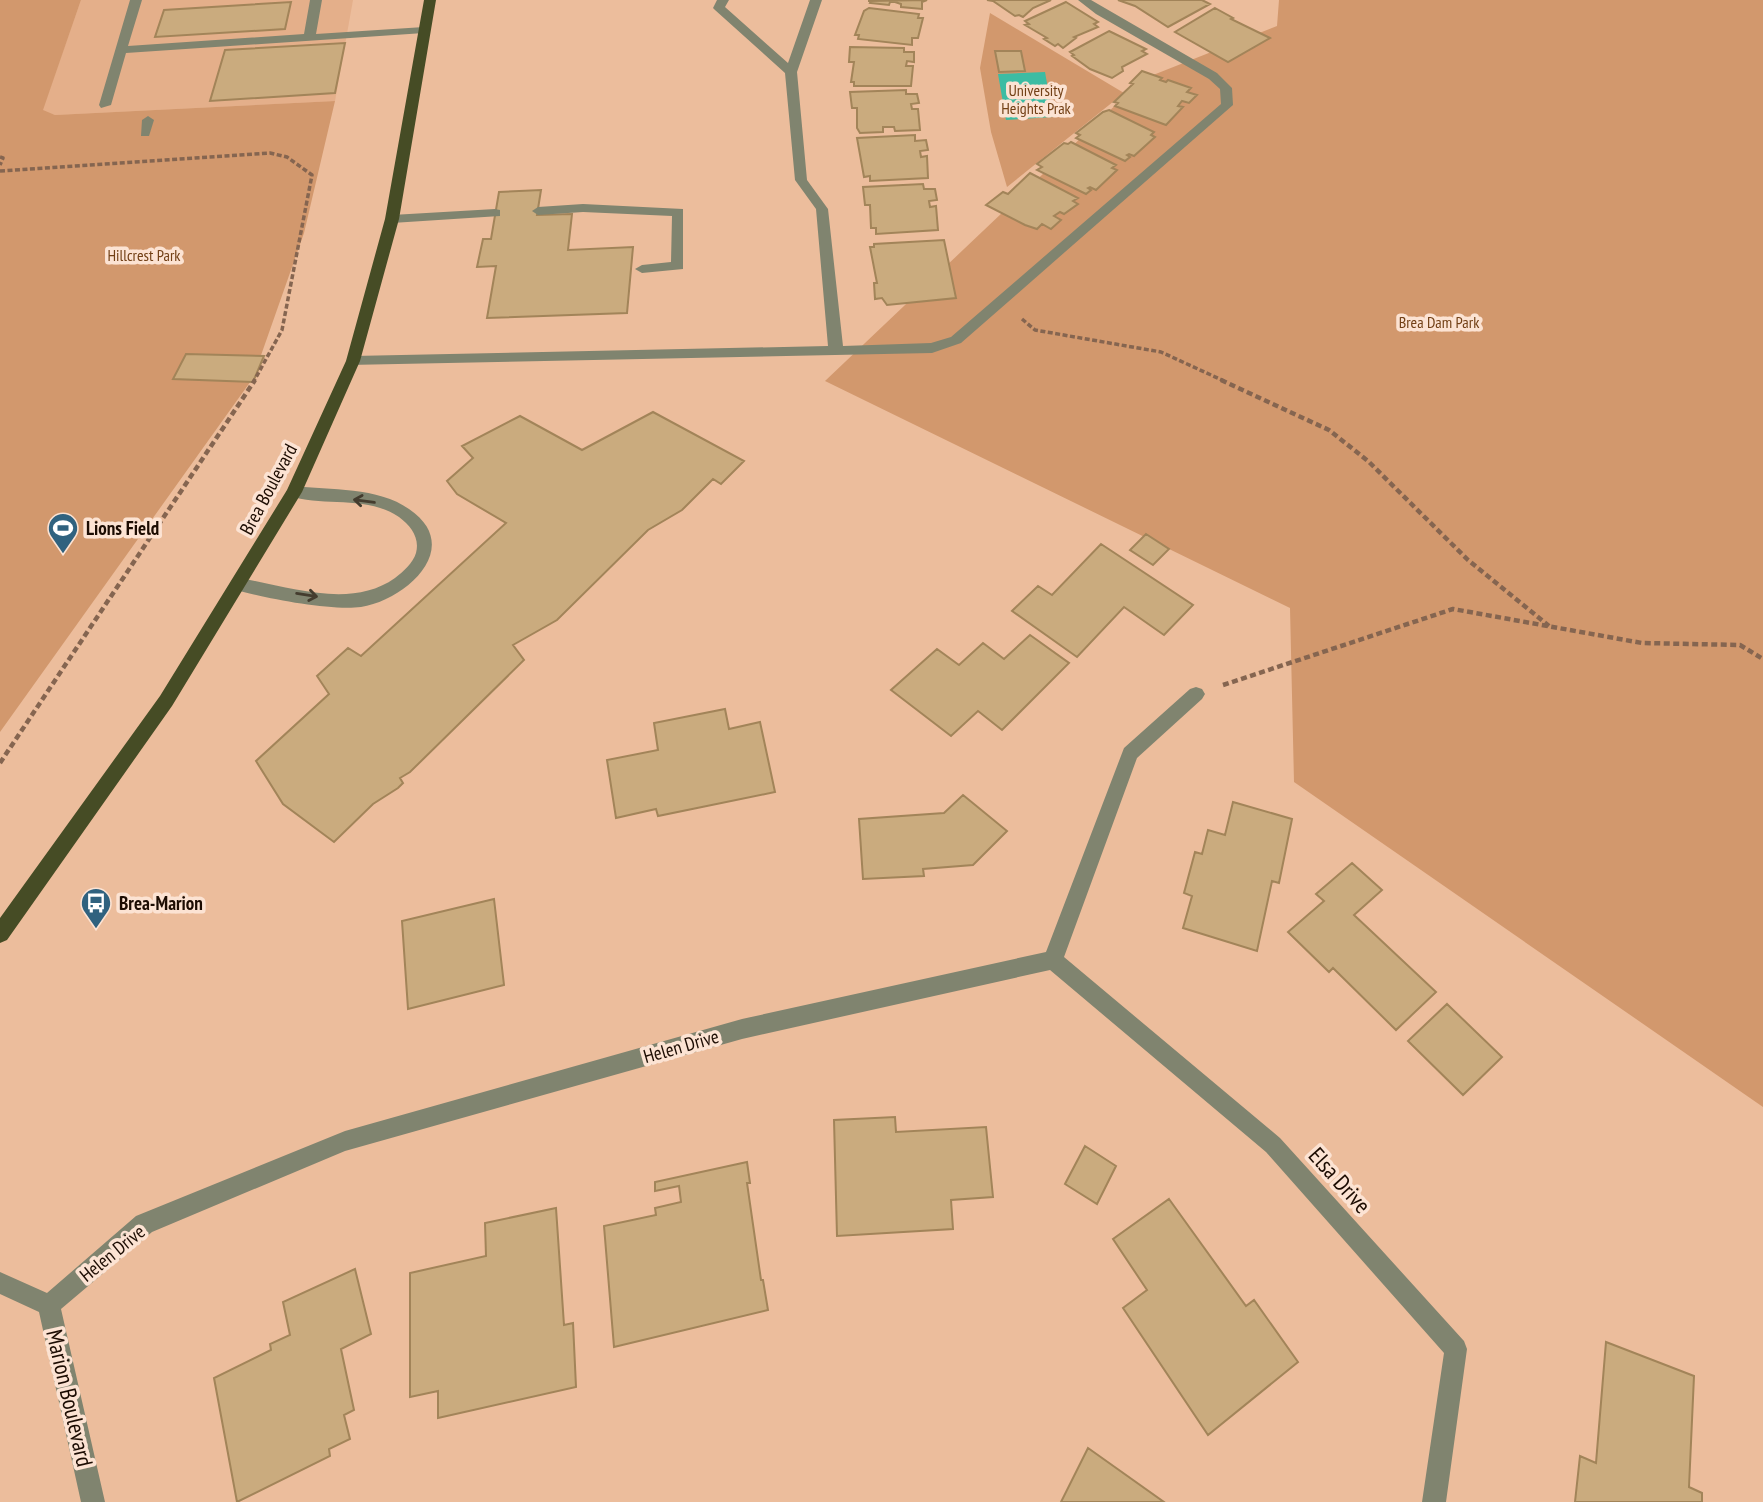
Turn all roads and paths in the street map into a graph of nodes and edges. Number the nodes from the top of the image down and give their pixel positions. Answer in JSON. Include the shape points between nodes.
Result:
{"nodes":[{"id":1,"x":136,"y":0,"type":"edge"},
{"id":2,"x":316,"y":0,"type":"edge"},
{"id":3,"x":429,"y":0,"type":"edge"},
{"id":4,"x":723,"y":0,"type":"edge"},
{"id":5,"x":816,"y":0,"type":"edge"},
{"id":6,"x":1084,"y":0,"type":"edge"},
{"id":7,"x":424,"y":30,"type":"junction"},
{"id":8,"x":309,"y":38,"type":"junction"},
{"id":9,"x":121,"y":50,"type":"junction"},
{"id":10,"x":791,"y":72,"type":"junction"},
{"id":11,"x":106,"y":105,"type":"dead end"},
{"id":12,"x":148,"y":120,"type":"dead end"},
{"id":13,"x":145,"y":133,"type":"dead end"},
{"id":14,"x":0,"y":157,"type":"edge"},
{"id":15,"x":0,"y":165,"type":"edge"},
{"id":16,"x":0,"y":171,"type":"edge"},
{"id":17,"x":538,"y":211,"type":"dead end"},
{"id":18,"x":495,"y":213,"type":"dead end"},
{"id":19,"x":392,"y":219,"type":"junction"},
{"id":20,"x":642,"y":269,"type":"dead end"},
{"id":21,"x":995,"y":304,"type":"junction"},
{"id":22,"x":836,"y":351,"type":"junction"},
{"id":23,"x":353,"y":361,"type":"junction"},
{"id":24,"x":294,"y":492,"type":"junction"},
{"id":25,"x":239,"y":584,"type":"junction"},
{"id":26,"x":1549,"y":626,"type":"junction"},
{"id":27,"x":1763,"y":659,"type":"edge"},
{"id":28,"x":1196,"y":694,"type":"joint"},
{"id":29,"x":0,"y":763,"type":"edge"},
{"id":30,"x":0,"y":934,"type":"edge"},
{"id":31,"x":1053,"y":960,"type":"junction"},
{"id":32,"x":0,"y":1283,"type":"edge"},
{"id":33,"x":49,"y":1305,"type":"junction"},
{"id":34,"x":93,"y":1502,"type":"edge"},
{"id":35,"x":1434,"y":1502,"type":"edge"}],
"edges":[{"from":1,"to":9,"type":"street"},
{"from":2,"to":8,"type":"street"},
{"from":3,"to":7,"type":"main road","name":"Brea Boulevard"},
{"from":4,"to":10,"type":"street","via":[[719,8]]},
{"from":5,"to":10,"type":"street"},
{"from":6,"to":21,"type":"street","via":[[1213,76],[1226,88],[1227,105]]},
{"from":7,"to":8,"type":"street"},
{"from":7,"to":19,"type":"main road","name":"Brea Boulevard"},
{"from":8,"to":9,"type":"street"},
{"from":9,"to":11,"type":"street"},
{"from":10,"to":22,"type":"street","via":[[801,180],[822,209]]},
{"from":12,"to":13,"type":"street"},
{"from":14,"to":15,"type":"path"},
{"from":16,"to":29,"type":"path","via":[[270,153],[287,157],[312,175],[282,330],[243,401]]},
{"from":17,"to":20,"type":"street","via":[[678,212],[678,266]]},
{"from":18,"to":19,"type":"street"},
{"from":19,"to":23,"type":"main road","name":"Brea Boulevard"},
{"from":21,"to":22,"type":"street","via":[[956,340],[932,348]]},
{"from":21,"to":26,"type":"path","via":[[1035,330],[1161,352],[1329,430],[1368,461],[1468,560]]},
{"from":22,"to":23,"type":"street"},
{"from":23,"to":24,"type":"main road","name":"Brea Boulevard"},
{"from":24,"to":25,"type":"main road","name":"Brea Boulevard"},
{"from":25,"to":24,"type":"street","one_way":true,"via":[[359,600],[402,584],[423,559],[422,534],[403,513],[384,504]]},
{"from":25,"to":30,"type":"main road","name":"Brea Boulevard","via":[[166,701]]},
{"from":26,"to":27,"type":"path","via":[[1642,643],[1741,645]]},
{"from":26,"to":28,"type":"path","via":[[1453,609]]},
{"from":28,"to":31,"type":"street","via":[[1130,754]]},
{"from":31,"to":33,"type":"street","name":"Helen Drive","via":[[742,1029],[345,1141],[144,1224]]},
{"from":31,"to":35,"type":"street","name":"Elsa Drive","via":[[1273,1145],[1456,1349]]},
{"from":32,"to":33,"type":"street","name":"Marion Boulevard"},
{"from":33,"to":34,"type":"street","name":"Marion Boulevard"}]}
